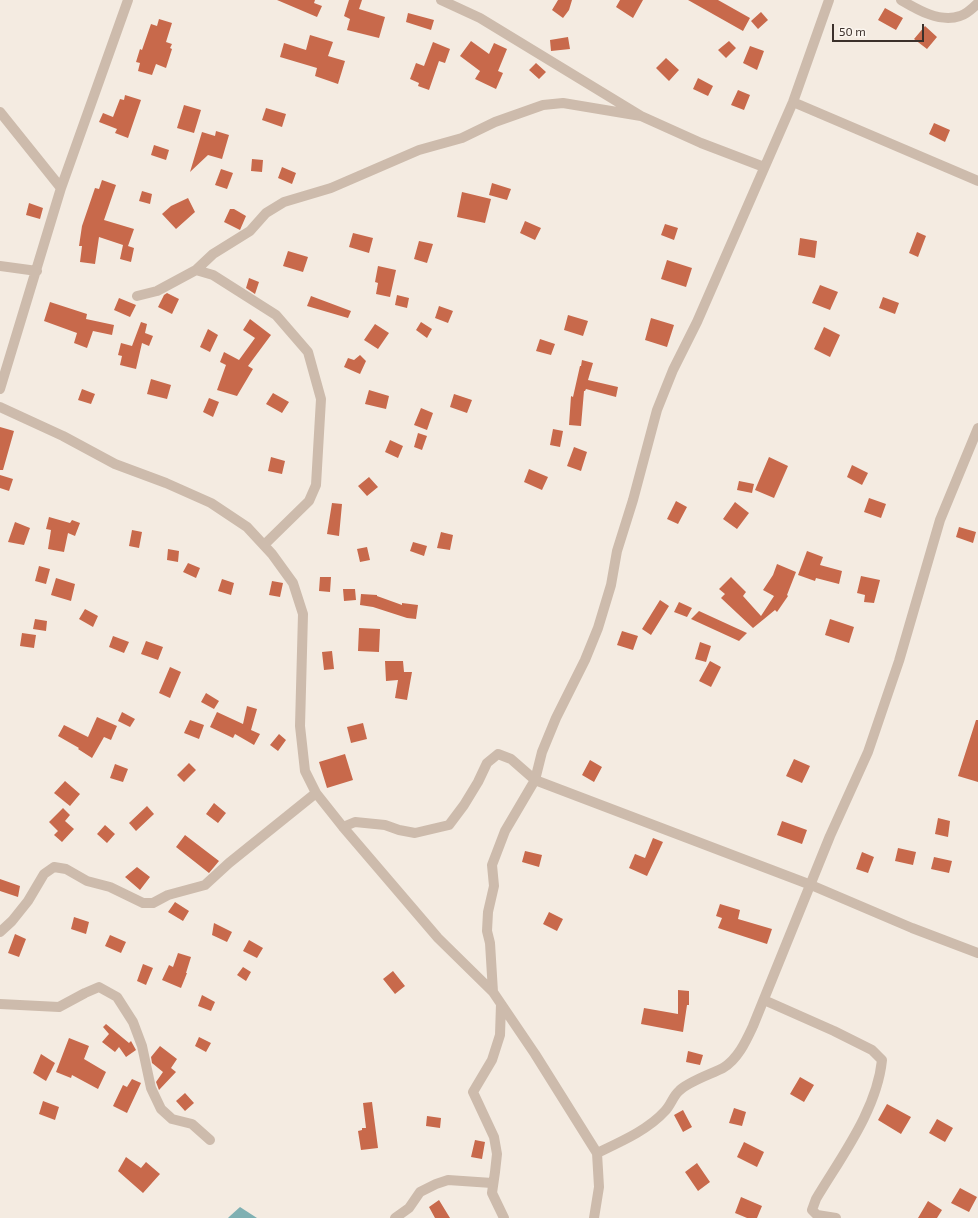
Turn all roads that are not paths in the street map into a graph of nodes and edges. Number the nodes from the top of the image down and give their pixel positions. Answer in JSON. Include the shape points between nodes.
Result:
{"nodes":[{"id":1,"x":128,"y":0,"type":"edge"},
{"id":2,"x":441,"y":0,"type":"edge"},
{"id":3,"x":829,"y":0,"type":"edge"},
{"id":4,"x":902,"y":0,"type":"edge"},
{"id":5,"x":978,"y":3,"type":"edge"},
{"id":6,"x":793,"y":102,"type":"junction"},
{"id":7,"x":0,"y":112,"type":"edge"},
{"id":8,"x":641,"y":116,"type":"junction"},
{"id":9,"x":764,"y":167,"type":"junction"},
{"id":10,"x":978,"y":181,"type":"edge"},
{"id":11,"x":61,"y":188,"type":"junction"},
{"id":12,"x":0,"y":266,"type":"edge"},
{"id":13,"x":196,"y":270,"type":"junction"},
{"id":14,"x":37,"y":271,"type":"junction"},
{"id":15,"x":137,"y":296,"type":"dead end"},
{"id":16,"x":0,"y":389,"type":"edge"},
{"id":17,"x":0,"y":407,"type":"edge"},
{"id":18,"x":978,"y":428,"type":"edge"},
{"id":19,"x":264,"y":545,"type":"junction"},
{"id":20,"x":535,"y":780,"type":"junction"},
{"id":21,"x":316,"y":793,"type":"junction"},
{"id":22,"x":343,"y":827,"type":"junction"},
{"id":23,"x":811,"y":885,"type":"junction"},
{"id":24,"x":0,"y":932,"type":"edge"},
{"id":25,"x":978,"y":953,"type":"edge"},
{"id":26,"x":493,"y":992,"type":"junction"},
{"id":27,"x":764,"y":1000,"type":"junction"},
{"id":28,"x":0,"y":1004,"type":"edge"},
{"id":29,"x":501,"y":1004,"type":"junction"},
{"id":30,"x":210,"y":1140,"type":"dead end"},
{"id":31,"x":597,"y":1153,"type":"junction"},
{"id":32,"x":492,"y":1183,"type":"junction"},
{"id":33,"x":395,"y":1218,"type":"edge"},
{"id":34,"x":504,"y":1218,"type":"edge"},
{"id":35,"x":594,"y":1218,"type":"edge"},
{"id":36,"x":836,"y":1218,"type":"edge"}],
"edges":[{"from":1,"to":11,"type":"street"},
{"from":2,"to":8,"type":"street","via":[[480,18]]},
{"from":3,"to":6,"type":"street"},
{"from":4,"to":5,"type":"street","via":[[918,10],[945,18],[961,16]]},
{"from":6,"to":9,"type":"street"},
{"from":6,"to":10,"type":"street"},
{"from":7,"to":11,"type":"street"},
{"from":8,"to":9,"type":"street"},
{"from":8,"to":13,"type":"street","via":[[563,103],[543,104],[462,138],[419,150],[331,188],[284,202],[266,213],[250,231],[212,254]]},
{"from":9,"to":20,"type":"street","via":[[657,410],[598,628],[556,718],[542,752]]},
{"from":11,"to":14,"type":"street"},
{"from":12,"to":14,"type":"street"},
{"from":13,"to":15,"type":"street","via":[[157,291]]},
{"from":13,"to":19,"type":"street","via":[[213,275],[276,315],[308,352],[321,399],[316,485],[309,501]]},
{"from":14,"to":16,"type":"street"},
{"from":17,"to":19,"type":"street","via":[[63,436],[114,464],[211,503],[247,527]]},
{"from":18,"to":23,"type":"street","via":[[940,520],[899,661],[868,752]]},
{"from":19,"to":21,"type":"street","via":[[293,583],[302,614],[300,726],[305,771]]},
{"from":20,"to":22,"type":"street","via":[[511,760],[498,754],[487,763],[464,805],[449,825],[415,833],[385,825],[355,822]]},
{"from":20,"to":23,"type":"street"},
{"from":20,"to":26,"type":"street","via":[[505,830],[492,864],[494,886],[487,931],[491,951]]},
{"from":21,"to":22,"type":"street"},
{"from":21,"to":24,"type":"street","via":[[205,885],[168,895],[153,903],[143,903],[66,869],[54,867],[44,874],[28,902]]},
{"from":22,"to":26,"type":"street","via":[[438,938]]},
{"from":23,"to":25,"type":"street"},
{"from":23,"to":27,"type":"street"},
{"from":26,"to":29,"type":"street"},
{"from":27,"to":31,"type":"street","via":[[741,1050],[724,1067],[679,1090],[666,1111],[650,1124]]},
{"from":27,"to":36,"type":"street","via":[[872,1050],[882,1060],[880,1074],[864,1120],[830,1174],[812,1210],[817,1215]]},
{"from":28,"to":30,"type":"street","via":[[59,1007],[99,987],[117,997],[133,1022],[142,1046],[151,1088],[160,1109],[172,1119],[192,1124]]},
{"from":29,"to":31,"type":"street"},
{"from":29,"to":32,"type":"street","via":[[500,1035],[492,1060],[473,1092],[494,1137],[496,1154]]},
{"from":31,"to":35,"type":"street","via":[[599,1187]]},
{"from":32,"to":33,"type":"street","via":[[448,1180],[436,1184],[420,1192],[409,1208]]},
{"from":32,"to":34,"type":"street","via":[[492,1193]]}]}
